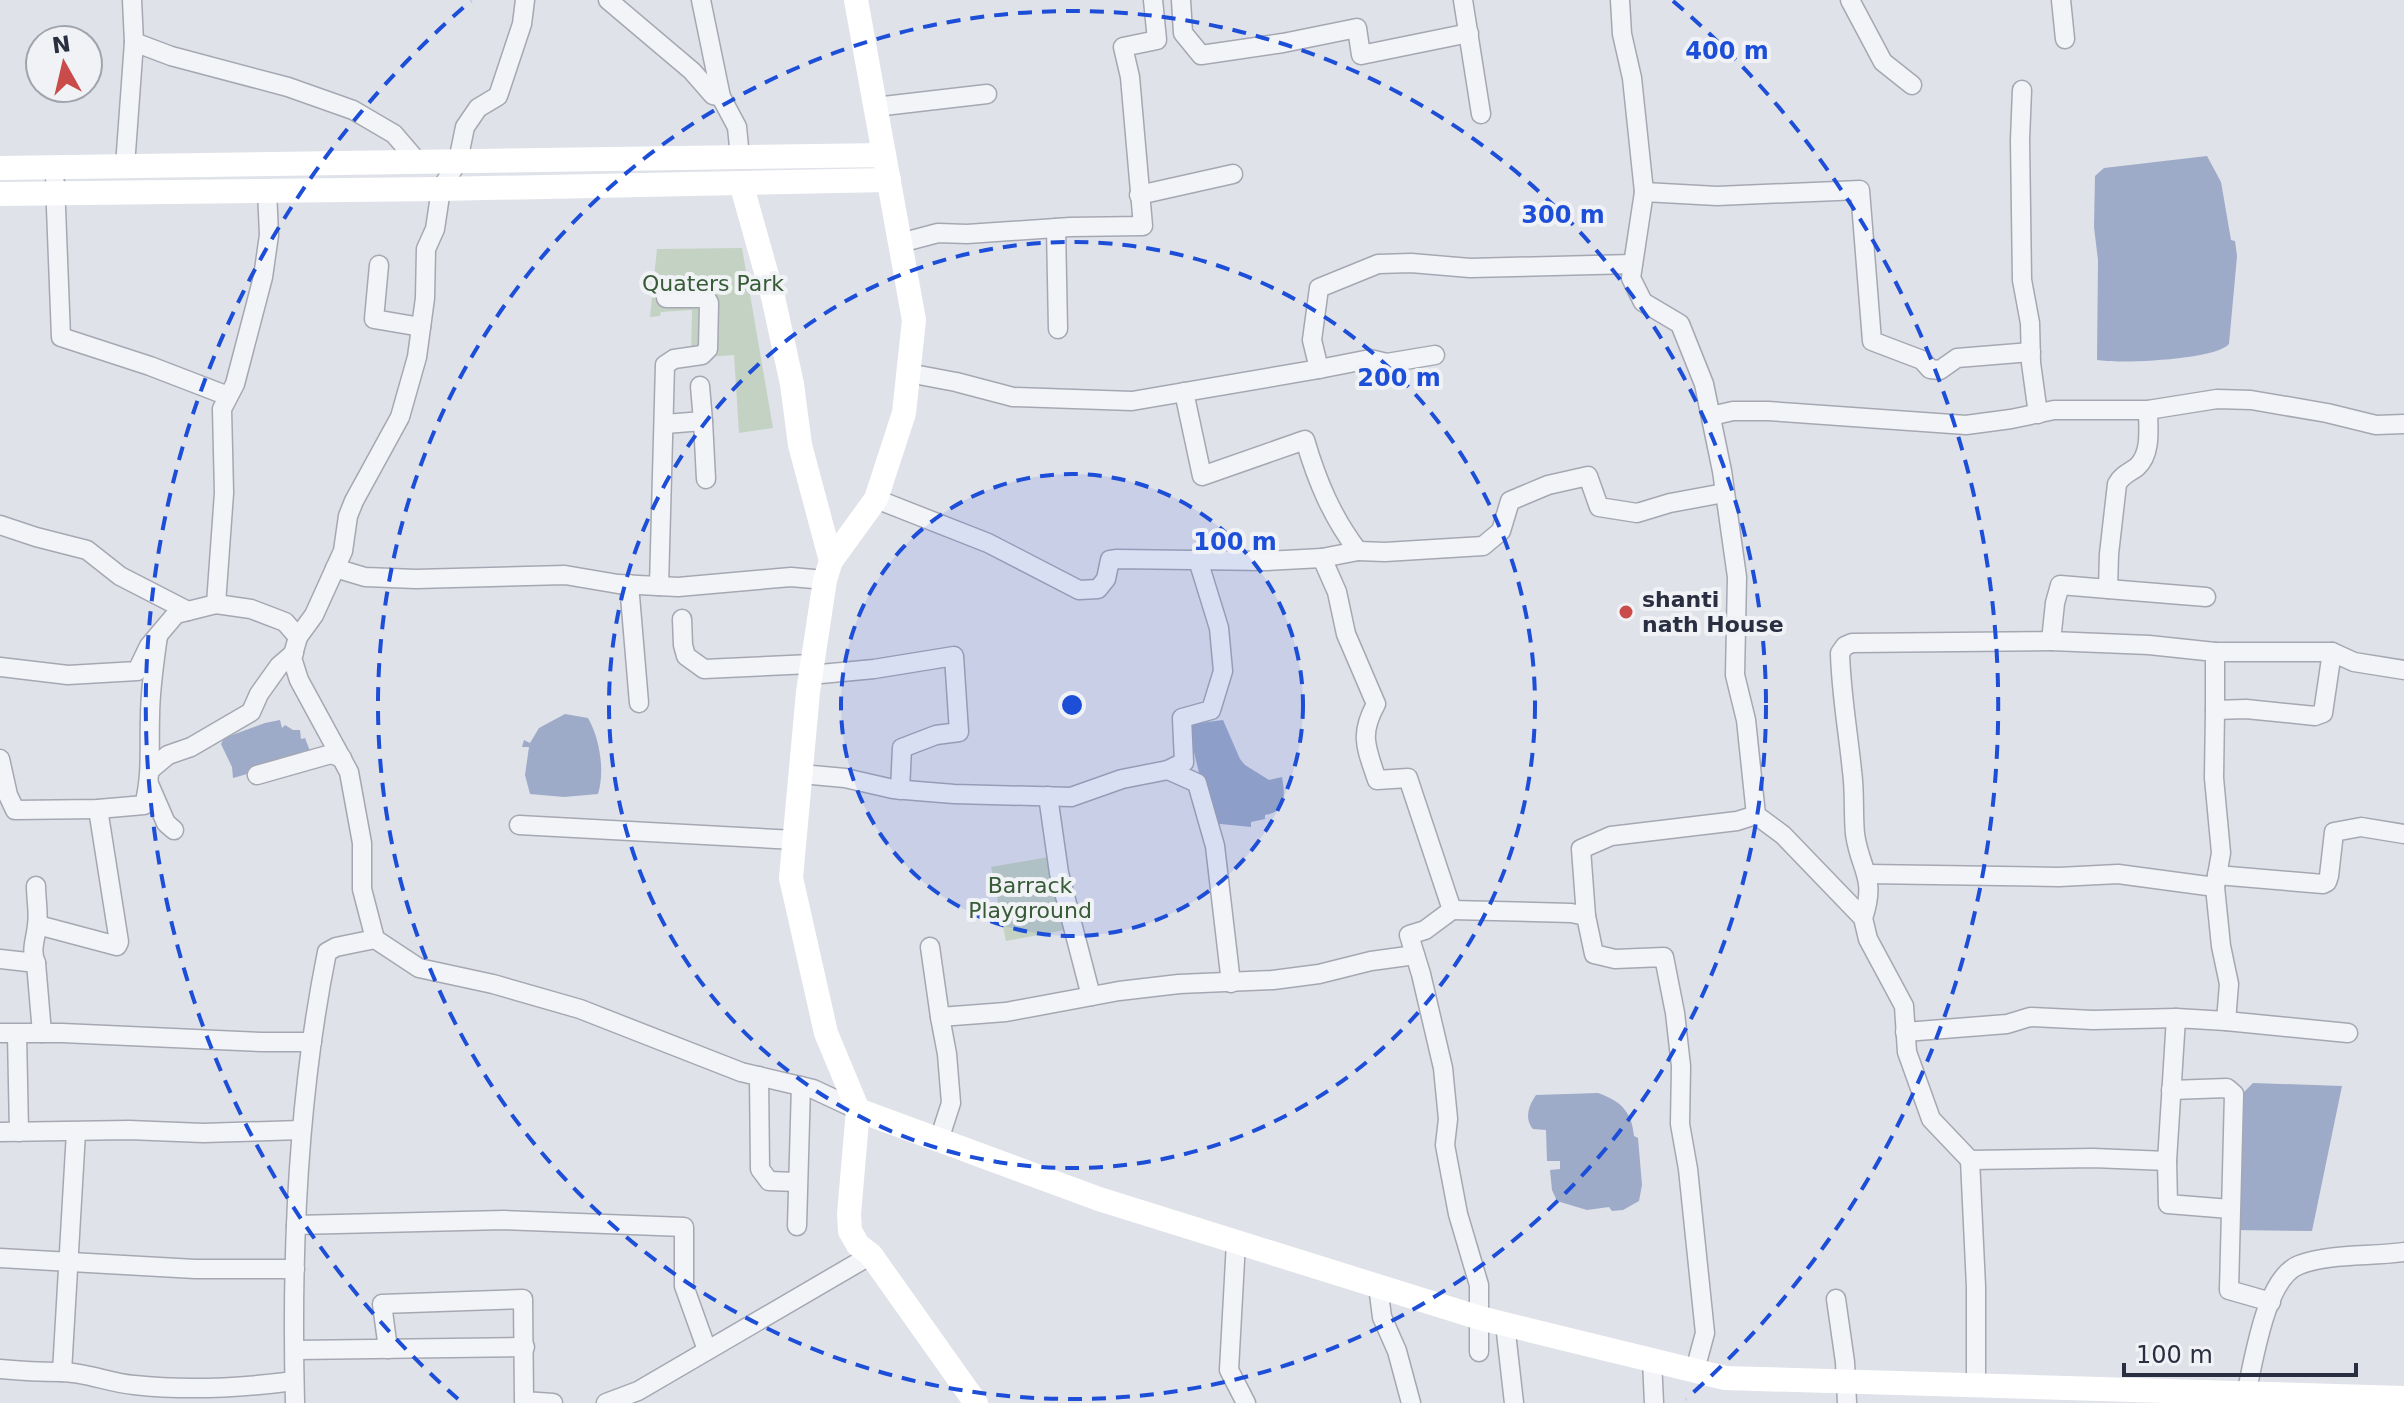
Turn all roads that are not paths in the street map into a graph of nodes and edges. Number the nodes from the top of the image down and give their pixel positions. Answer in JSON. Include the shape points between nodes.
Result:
{"nodes":[{"id":1,"x":132,"y":0,"type":"edge"},
{"id":2,"x":525,"y":0,"type":"edge"},
{"id":3,"x":608,"y":0,"type":"edge"},
{"id":4,"x":701,"y":0,"type":"edge"},
{"id":5,"x":856,"y":0,"type":"edge"},
{"id":6,"x":1153,"y":0,"type":"edge"},
{"id":7,"x":1181,"y":0,"type":"edge"},
{"id":8,"x":1463,"y":0,"type":"edge"},
{"id":9,"x":1620,"y":0,"type":"edge"},
{"id":10,"x":1850,"y":0,"type":"edge"},
{"id":11,"x":2061,"y":0,"type":"edge"},
{"id":12,"x":1469,"y":33,"type":"junction"},
{"id":13,"x":2065,"y":39,"type":"dead end"},
{"id":14,"x":134,"y":42,"type":"junction"},
{"id":15,"x":1912,"y":85,"type":"dead end"},
{"id":16,"x":2022,"y":90,"type":"dead end"},
{"id":17,"x":987,"y":94,"type":"dead end"},
{"id":18,"x":721,"y":97,"type":"junction"},
{"id":19,"x":875,"y":107,"type":"junction"},
{"id":20,"x":1481,"y":114,"type":"dead end"},
{"id":21,"x":884,"y":155,"type":"junction"},
{"id":22,"x":740,"y":157,"type":"junction"},
{"id":23,"x":458,"y":161,"type":"junction"},
{"id":24,"x":418,"y":162,"type":"junction"},
{"id":25,"x":125,"y":166,"type":"junction"},
{"id":26,"x":54,"y":167,"type":"junction"},
{"id":27,"x":0,"y":168,"type":"edge"},
{"id":28,"x":1233,"y":174,"type":"dead end"},
{"id":29,"x":889,"y":180,"type":"junction"},
{"id":30,"x":741,"y":183,"type":"junction"},
{"id":31,"x":441,"y":189,"type":"junction"},
{"id":32,"x":267,"y":190,"type":"junction"},
{"id":33,"x":1644,"y":192,"type":"junction"},
{"id":34,"x":55,"y":193,"type":"junction"},
{"id":35,"x":0,"y":194,"type":"edge"},
{"id":36,"x":1139,"y":195,"type":"junction"},
{"id":37,"x":1056,"y":228,"type":"junction"},
{"id":38,"x":900,"y":243,"type":"junction"},
{"id":39,"x":1633,"y":264,"type":"junction"},
{"id":40,"x":379,"y":265,"type":"dead end"},
{"id":41,"x":666,"y":298,"type":"dead end"},
{"id":42,"x":421,"y":327,"type":"junction"},
{"id":43,"x":1058,"y":329,"type":"dead end"},
{"id":44,"x":2031,"y":352,"type":"junction"},
{"id":45,"x":1435,"y":355,"type":"dead end"},
{"id":46,"x":1319,"y":369,"type":"junction"},
{"id":47,"x":908,"y":373,"type":"junction"},
{"id":48,"x":700,"y":386,"type":"dead end"},
{"id":49,"x":1184,"y":392,"type":"junction"},
{"id":50,"x":228,"y":396,"type":"junction"},
{"id":51,"x":2148,"y":410,"type":"junction"},
{"id":52,"x":2038,"y":414,"type":"junction"},
{"id":53,"x":1711,"y":416,"type":"junction"},
{"id":54,"x":703,"y":421,"type":"junction"},
{"id":55,"x":665,"y":424,"type":"junction"},
{"id":56,"x":2404,"y":424,"type":"edge"},
{"id":57,"x":706,"y":479,"type":"dead end"},
{"id":58,"x":1724,"y":493,"type":"junction"},
{"id":59,"x":876,"y":499,"type":"junction"},
{"id":60,"x":0,"y":525,"type":"edge"},
{"id":61,"x":1358,"y":551,"type":"junction"},
{"id":62,"x":1322,"y":558,"type":"junction"},
{"id":63,"x":1198,"y":560,"type":"junction"},
{"id":64,"x":335,"y":568,"type":"junction"},
{"id":65,"x":828,"y":571,"type":"junction"},
{"id":66,"x":629,"y":584,"type":"junction"},
{"id":67,"x":659,"y":586,"type":"junction"},
{"id":68,"x":2108,"y":589,"type":"junction"},
{"id":69,"x":2206,"y":597,"type":"dead end"},
{"id":70,"x":216,"y":604,"type":"junction"},
{"id":71,"x":188,"y":611,"type":"junction"},
{"id":72,"x":682,"y":619,"type":"dead end"},
{"id":73,"x":158,"y":636,"type":"junction"},
{"id":74,"x":2051,"y":641,"type":"junction"},
{"id":75,"x":296,"y":645,"type":"junction"},
{"id":76,"x":2215,"y":652,"type":"junction"},
{"id":77,"x":2332,"y":652,"type":"junction"},
{"id":78,"x":0,"y":667,"type":"edge"},
{"id":79,"x":811,"y":669,"type":"junction"},
{"id":80,"x":2404,"y":670,"type":"edge"},
{"id":81,"x":639,"y":703,"type":"dead end"},
{"id":82,"x":2215,"y":710,"type":"junction"},
{"id":83,"x":342,"y":758,"type":"junction"},
{"id":84,"x":0,"y":759,"type":"edge"},
{"id":85,"x":1168,"y":770,"type":"junction"},
{"id":86,"x":801,"y":774,"type":"junction"},
{"id":87,"x":257,"y":775,"type":"dead end"},
{"id":88,"x":150,"y":777,"type":"junction"},
{"id":89,"x":900,"y":790,"type":"junction"},
{"id":90,"x":1048,"y":796,"type":"junction"},
{"id":91,"x":98,"y":809,"type":"junction"},
{"id":92,"x":1756,"y":815,"type":"junction"},
{"id":93,"x":519,"y":825,"type":"dead end"},
{"id":94,"x":174,"y":830,"type":"dead end"},
{"id":95,"x":2404,"y":834,"type":"edge"},
{"id":96,"x":795,"y":840,"type":"junction"},
{"id":97,"x":1868,"y":874,"type":"junction"},
{"id":98,"x":2216,"y":881,"type":"junction"},
{"id":99,"x":36,"y":886,"type":"dead end"},
{"id":100,"x":1452,"y":910,"type":"junction"},
{"id":101,"x":1586,"y":916,"type":"junction"},
{"id":102,"x":1863,"y":918,"type":"junction"},
{"id":103,"x":38,"y":925,"type":"junction"},
{"id":104,"x":375,"y":939,"type":"junction"},
{"id":105,"x":930,"y":947,"type":"dead end"},
{"id":106,"x":1415,"y":955,"type":"junction"},
{"id":107,"x":0,"y":959,"type":"edge"},
{"id":108,"x":36,"y":963,"type":"junction"},
{"id":109,"x":1231,"y":983,"type":"junction"},
{"id":110,"x":1091,"y":996,"type":"junction"},
{"id":111,"x":940,"y":1017,"type":"junction"},
{"id":112,"x":2176,"y":1018,"type":"junction"},
{"id":113,"x":2226,"y":1021,"type":"junction"},
{"id":114,"x":1905,"y":1032,"type":"junction"},
{"id":115,"x":42,"y":1033,"type":"junction"},
{"id":116,"x":2348,"y":1033,"type":"dead end"},
{"id":117,"x":8,"y":1034,"type":"edge"},
{"id":118,"x":312,"y":1042,"type":"junction"},
{"id":119,"x":759,"y":1076,"type":"junction"},
{"id":120,"x":801,"y":1086,"type":"junction"},
{"id":121,"x":2171,"y":1090,"type":"junction"},
{"id":122,"x":858,"y":1110,"type":"junction"},
{"id":123,"x":301,"y":1130,"type":"junction"},
{"id":124,"x":0,"y":1132,"type":"edge"},
{"id":125,"x":19,"y":1132,"type":"junction"},
{"id":126,"x":76,"y":1132,"type":"junction"},
{"id":127,"x":939,"y":1140,"type":"junction"},
{"id":128,"x":1970,"y":1160,"type":"junction"},
{"id":129,"x":2167,"y":1161,"type":"junction"},
{"id":130,"x":797,"y":1182,"type":"junction"},
{"id":131,"x":2230,"y":1209,"type":"junction"},
{"id":132,"x":296,"y":1225,"type":"junction"},
{"id":133,"x":797,"y":1226,"type":"dead end"},
{"id":134,"x":1236,"y":1242,"type":"junction"},
{"id":135,"x":2404,"y":1252,"type":"edge"},
{"id":136,"x":871,"y":1255,"type":"junction"},
{"id":137,"x":0,"y":1258,"type":"edge"},
{"id":138,"x":68,"y":1262,"type":"junction"},
{"id":139,"x":295,"y":1269,"type":"junction"},
{"id":140,"x":1378,"y":1286,"type":"junction"},
{"id":141,"x":1836,"y":1299,"type":"dead end"},
{"id":142,"x":2271,"y":1302,"type":"junction"},
{"id":143,"x":1480,"y":1318,"type":"junction"},
{"id":144,"x":1505,"y":1324,"type":"junction"},
{"id":145,"x":525,"y":1347,"type":"junction"},
{"id":146,"x":388,"y":1349,"type":"junction"},
{"id":147,"x":295,"y":1350,"type":"junction"},
{"id":148,"x":707,"y":1350,"type":"junction"},
{"id":149,"x":1479,"y":1352,"type":"dead end"},
{"id":150,"x":1652,"y":1360,"type":"junction"},
{"id":151,"x":0,"y":1369,"type":"edge"},
{"id":152,"x":1695,"y":1370,"type":"junction"},
{"id":153,"x":62,"y":1372,"type":"junction"},
{"id":154,"x":294,"y":1381,"type":"junction"},
{"id":155,"x":1976,"y":1385,"type":"junction"},
{"id":156,"x":1847,"y":1392,"type":"edge"},
{"id":157,"x":2246,"y":1394,"type":"junction"},
{"id":158,"x":2216,"y":1398,"type":"edge"},
{"id":159,"x":2404,"y":1398,"type":"edge"},
{"id":160,"x":973,"y":1402,"type":"edge"},
{"id":161,"x":295,"y":1403,"type":"edge"},
{"id":162,"x":553,"y":1403,"type":"edge"},
{"id":163,"x":606,"y":1403,"type":"edge"},
{"id":164,"x":1246,"y":1403,"type":"edge"},
{"id":165,"x":1411,"y":1403,"type":"edge"},
{"id":166,"x":1514,"y":1403,"type":"edge"},
{"id":167,"x":1654,"y":1403,"type":"edge"}],
"edges":[{"from":1,"to":14,"type":"street"},
{"from":2,"to":23,"type":"street","via":[[498,96],[478,108],[465,127]]},
{"from":3,"to":18,"type":"street"},
{"from":4,"to":18,"type":"street"},
{"from":5,"to":19,"type":"main road"},
{"from":6,"to":36,"type":"street","via":[[1157,40],[1123,47]]},
{"from":7,"to":12,"type":"street","via":[[1183,33],[1201,55],[1357,28],[1361,55]]},
{"from":8,"to":12,"type":"street"},
{"from":9,"to":33,"type":"street"},
{"from":10,"to":15,"type":"street","via":[[1883,62]]},
{"from":11,"to":13,"type":"street"},
{"from":12,"to":20,"type":"street"},
{"from":14,"to":24,"type":"street","via":[[353,110],[394,134]]},
{"from":14,"to":25,"type":"street"},
{"from":16,"to":44,"type":"street","via":[[2020,240]]},
{"from":17,"to":19,"type":"street"},
{"from":18,"to":22,"type":"street","via":[[737,127]]},
{"from":19,"to":21,"type":"main road"},
{"from":21,"to":22,"type":"main road"},
{"from":21,"to":29,"type":"main road"},
{"from":22,"to":23,"type":"main road"},
{"from":23,"to":24,"type":"main road"},
{"from":23,"to":31,"type":"street"},
{"from":24,"to":25,"type":"main road"},
{"from":25,"to":26,"type":"main road"},
{"from":26,"to":27,"type":"main road"},
{"from":26,"to":34,"type":"street"},
{"from":28,"to":36,"type":"street"},
{"from":29,"to":30,"type":"main road"},
{"from":29,"to":38,"type":"main road"},
{"from":30,"to":31,"type":"main road"},
{"from":30,"to":65,"type":"main road","via":[[773,297]]},
{"from":31,"to":32,"type":"main road"},
{"from":31,"to":42,"type":"street","via":[[426,249]]},
{"from":32,"to":34,"type":"main road"},
{"from":32,"to":50,"type":"street","via":[[269,235],[263,277]]},
{"from":33,"to":39,"type":"street"},
{"from":33,"to":44,"type":"street","via":[[1717,196],[1860,190],[1872,341],[1940,370],[1957,358]]},
{"from":34,"to":35,"type":"main road"},
{"from":34,"to":50,"type":"street","via":[[61,337]]},
{"from":36,"to":37,"type":"street","via":[[1143,226]]},
{"from":37,"to":38,"type":"street","via":[[938,233]]},
{"from":37,"to":43,"type":"street"},
{"from":38,"to":47,"type":"main road","via":[[914,320]]},
{"from":39,"to":46,"type":"street","via":[[1378,264],[1319,288],[1312,340]]},
{"from":39,"to":53,"type":"street","via":[[1631,278],[1643,302],[1680,324]]},
{"from":40,"to":42,"type":"street","via":[[374,319]]},
{"from":41,"to":55,"type":"street","via":[[702,296],[709,303],[706,353],[665,365]]},
{"from":42,"to":64,"type":"street","via":[[400,417],[351,508]]},
{"from":44,"to":52,"type":"street"},
{"from":45,"to":46,"type":"street"},
{"from":46,"to":49,"type":"street"},
{"from":47,"to":49,"type":"street","via":[[1013,397],[1132,401]]},
{"from":47,"to":59,"type":"main road","via":[[904,413]]},
{"from":48,"to":54,"type":"street"},
{"from":49,"to":61,"type":"street","via":[[1202,476],[1305,440],[1316,480]]},
{"from":50,"to":70,"type":"street","via":[[222,409],[224,493]]},
{"from":51,"to":52,"type":"street"},
{"from":51,"to":56,"type":"street","via":[[2217,399],[2251,400],[2376,425]]},
{"from":51,"to":68,"type":"street","via":[[2143,459],[2117,484]]},
{"from":52,"to":53,"type":"street","via":[[1966,425],[1768,411]]},
{"from":53,"to":58,"type":"street"},
{"from":54,"to":55,"type":"street"},
{"from":54,"to":57,"type":"street"},
{"from":55,"to":67,"type":"street"},
{"from":58,"to":61,"type":"street","via":[[1637,513],[1599,507],[1588,476],[1510,501],[1501,531],[1483,546]]},
{"from":58,"to":92,"type":"street","via":[[1737,577],[1735,675],[1746,720]]},
{"from":59,"to":63,"type":"street","via":[[988,543],[1079,590],[1098,589],[1110,560]]},
{"from":59,"to":65,"type":"main road"},
{"from":60,"to":71,"type":"street","via":[[87,550],[120,576]]},
{"from":61,"to":62,"type":"street"},
{"from":62,"to":63,"type":"street"},
{"from":62,"to":100,"type":"street","via":[[1376,704],[1364,725],[1377,780],[1408,778]]},
{"from":63,"to":85,"type":"street","via":[[1219,628],[1223,671],[1211,710],[1182,718],[1184,762]]},
{"from":64,"to":66,"type":"street","via":[[365,577],[565,575]]},
{"from":64,"to":75,"type":"street"},
{"from":65,"to":67,"type":"street"},
{"from":65,"to":79,"type":"main road"},
{"from":66,"to":67,"type":"street"},
{"from":66,"to":81,"type":"street"},
{"from":68,"to":69,"type":"street"},
{"from":68,"to":74,"type":"street","via":[[2060,585]]},
{"from":70,"to":71,"type":"street"},
{"from":70,"to":75,"type":"street","via":[[285,622]]},
{"from":71,"to":73,"type":"street","via":[[176,614]]},
{"from":72,"to":79,"type":"street","via":[[686,656],[704,669]]},
{"from":73,"to":78,"type":"street","via":[[137,671],[68,675]]},
{"from":73,"to":88,"type":"street"},
{"from":74,"to":76,"type":"street"},
{"from":74,"to":97,"type":"street","via":[[1845,646],[1840,653],[1841,680],[1856,836]]},
{"from":75,"to":83,"type":"street","via":[[292,658],[299,680]]},
{"from":75,"to":88,"type":"street","via":[[251,712],[168,755]]},
{"from":76,"to":77,"type":"street"},
{"from":76,"to":82,"type":"street"},
{"from":77,"to":80,"type":"street","via":[[2354,662]]},
{"from":77,"to":82,"type":"street","via":[[2323,713]]},
{"from":79,"to":86,"type":"main road"},
{"from":79,"to":89,"type":"street","via":[[874,669],[954,656],[959,732],[902,748]]},
{"from":82,"to":98,"type":"street","via":[[2221,853]]},
{"from":83,"to":87,"type":"street","via":[[331,754]]},
{"from":83,"to":104,"type":"street","via":[[354,794],[362,889]]},
{"from":84,"to":91,"type":"street","via":[[15,810]]},
{"from":85,"to":90,"type":"street","via":[[1071,797]]},
{"from":85,"to":109,"type":"street","via":[[1197,783],[1215,846]]},
{"from":86,"to":89,"type":"street"},
{"from":86,"to":96,"type":"main road"},
{"from":88,"to":91,"type":"street","via":[[144,805]]},
{"from":88,"to":94,"type":"street","via":[[166,823]]},
{"from":89,"to":90,"type":"street"},
{"from":90,"to":110,"type":"street","via":[[1059,873]]},
{"from":91,"to":103,"type":"street","via":[[117,946]]},
{"from":92,"to":101,"type":"street","via":[[1611,836],[1581,849]]},
{"from":92,"to":102,"type":"street","via":[[1783,835]]},
{"from":93,"to":96,"type":"street"},
{"from":95,"to":98,"type":"street","via":[[2361,827],[2334,832],[2329,876],[2323,884]]},
{"from":96,"to":122,"type":"main road","via":[[791,878],[826,1033]]},
{"from":97,"to":98,"type":"street","via":[[2118,874]]},
{"from":97,"to":102,"type":"street"},
{"from":98,"to":113,"type":"street","via":[[2229,984]]},
{"from":99,"to":103,"type":"street"},
{"from":100,"to":101,"type":"street"},
{"from":100,"to":106,"type":"street","via":[[1409,935]]},
{"from":101,"to":152,"type":"street","via":[[1594,954],[1615,959],[1664,957],[1669,977],[1705,1333]]},
{"from":102,"to":114,"type":"street","via":[[1868,939],[1904,1006]]},
{"from":103,"to":108,"type":"street","via":[[33,941]]},
{"from":104,"to":118,"type":"street","via":[[327,952]]},
{"from":104,"to":119,"type":"street","via":[[419,968],[580,1009]]},
{"from":105,"to":111,"type":"street"},
{"from":106,"to":109,"type":"street","via":[[1319,974]]},
{"from":106,"to":143,"type":"street","via":[[1443,1068],[1445,1145],[1479,1285]]},
{"from":107,"to":108,"type":"street"},
{"from":108,"to":115,"type":"street"},
{"from":109,"to":110,"type":"street"},
{"from":110,"to":111,"type":"street","via":[[1006,1012]]},
{"from":111,"to":127,"type":"street","via":[[951,1103]]},
{"from":112,"to":113,"type":"street"},
{"from":112,"to":114,"type":"street","via":[[2030,1017],[2007,1024]]},
{"from":112,"to":121,"type":"street"},
{"from":113,"to":116,"type":"street"},
{"from":114,"to":128,"type":"street","via":[[1931,1119]]},
{"from":115,"to":117,"type":"street"},
{"from":115,"to":118,"type":"street"},
{"from":117,"to":125,"type":"street"},
{"from":118,"to":123,"type":"street"},
{"from":119,"to":120,"type":"street"},
{"from":119,"to":130,"type":"street","via":[[760,1169],[769,1181]]},
{"from":120,"to":122,"type":"street"},
{"from":120,"to":130,"type":"street"},
{"from":121,"to":129,"type":"street"},
{"from":121,"to":131,"type":"street","via":[[2227,1088],[2234,1094]]},
{"from":122,"to":127,"type":"main road"},
{"from":122,"to":136,"type":"main road","via":[[849,1223],[858,1245]]},
{"from":123,"to":126,"type":"street"},
{"from":123,"to":132,"type":"street"},
{"from":124,"to":125,"type":"street"},
{"from":125,"to":126,"type":"street"},
{"from":126,"to":138,"type":"street"},
{"from":127,"to":134,"type":"main road"},
{"from":128,"to":129,"type":"street"},
{"from":128,"to":155,"type":"street"},
{"from":129,"to":131,"type":"street","via":[[2168,1204]]},
{"from":130,"to":133,"type":"street"},
{"from":131,"to":142,"type":"street","via":[[2229,1290]]},
{"from":132,"to":139,"type":"street"},
{"from":132,"to":148,"type":"street","via":[[504,1220],[684,1227],[684,1286]]},
{"from":134,"to":140,"type":"main road"},
{"from":134,"to":164,"type":"street","via":[[1229,1370]]},
{"from":135,"to":142,"type":"street","via":[[2299,1264],[2284,1274]]},
{"from":136,"to":148,"type":"street"},
{"from":136,"to":160,"type":"main road"},
{"from":137,"to":138,"type":"street"},
{"from":138,"to":139,"type":"street"},
{"from":138,"to":153,"type":"street"},
{"from":139,"to":147,"type":"street"},
{"from":140,"to":143,"type":"main road"},
{"from":140,"to":165,"type":"street","via":[[1382,1317]]},
{"from":141,"to":156,"type":"street"},
{"from":142,"to":157,"type":"street"},
{"from":143,"to":144,"type":"main road"},
{"from":143,"to":149,"type":"street"},
{"from":144,"to":150,"type":"main road"},
{"from":144,"to":166,"type":"street"},
{"from":145,"to":146,"type":"street"},
{"from":145,"to":146,"type":"street","via":[[523,1299],[495,1299],[382,1304]]},
{"from":145,"to":162,"type":"street","via":[[524,1401]]},
{"from":146,"to":147,"type":"street"},
{"from":147,"to":154,"type":"street"},
{"from":148,"to":163,"type":"street","via":[[638,1391]]},
{"from":150,"to":152,"type":"main road"},
{"from":150,"to":167,"type":"street"},
{"from":151,"to":153,"type":"street"},
{"from":152,"to":156,"type":"main road"},
{"from":153,"to":154,"type":"street","via":[[181,1387],[241,1389]]},
{"from":154,"to":161,"type":"street"},
{"from":155,"to":156,"type":"main road"},
{"from":155,"to":158,"type":"main road"},
{"from":157,"to":158,"type":"main road"},
{"from":157,"to":159,"type":"main road"}]}
